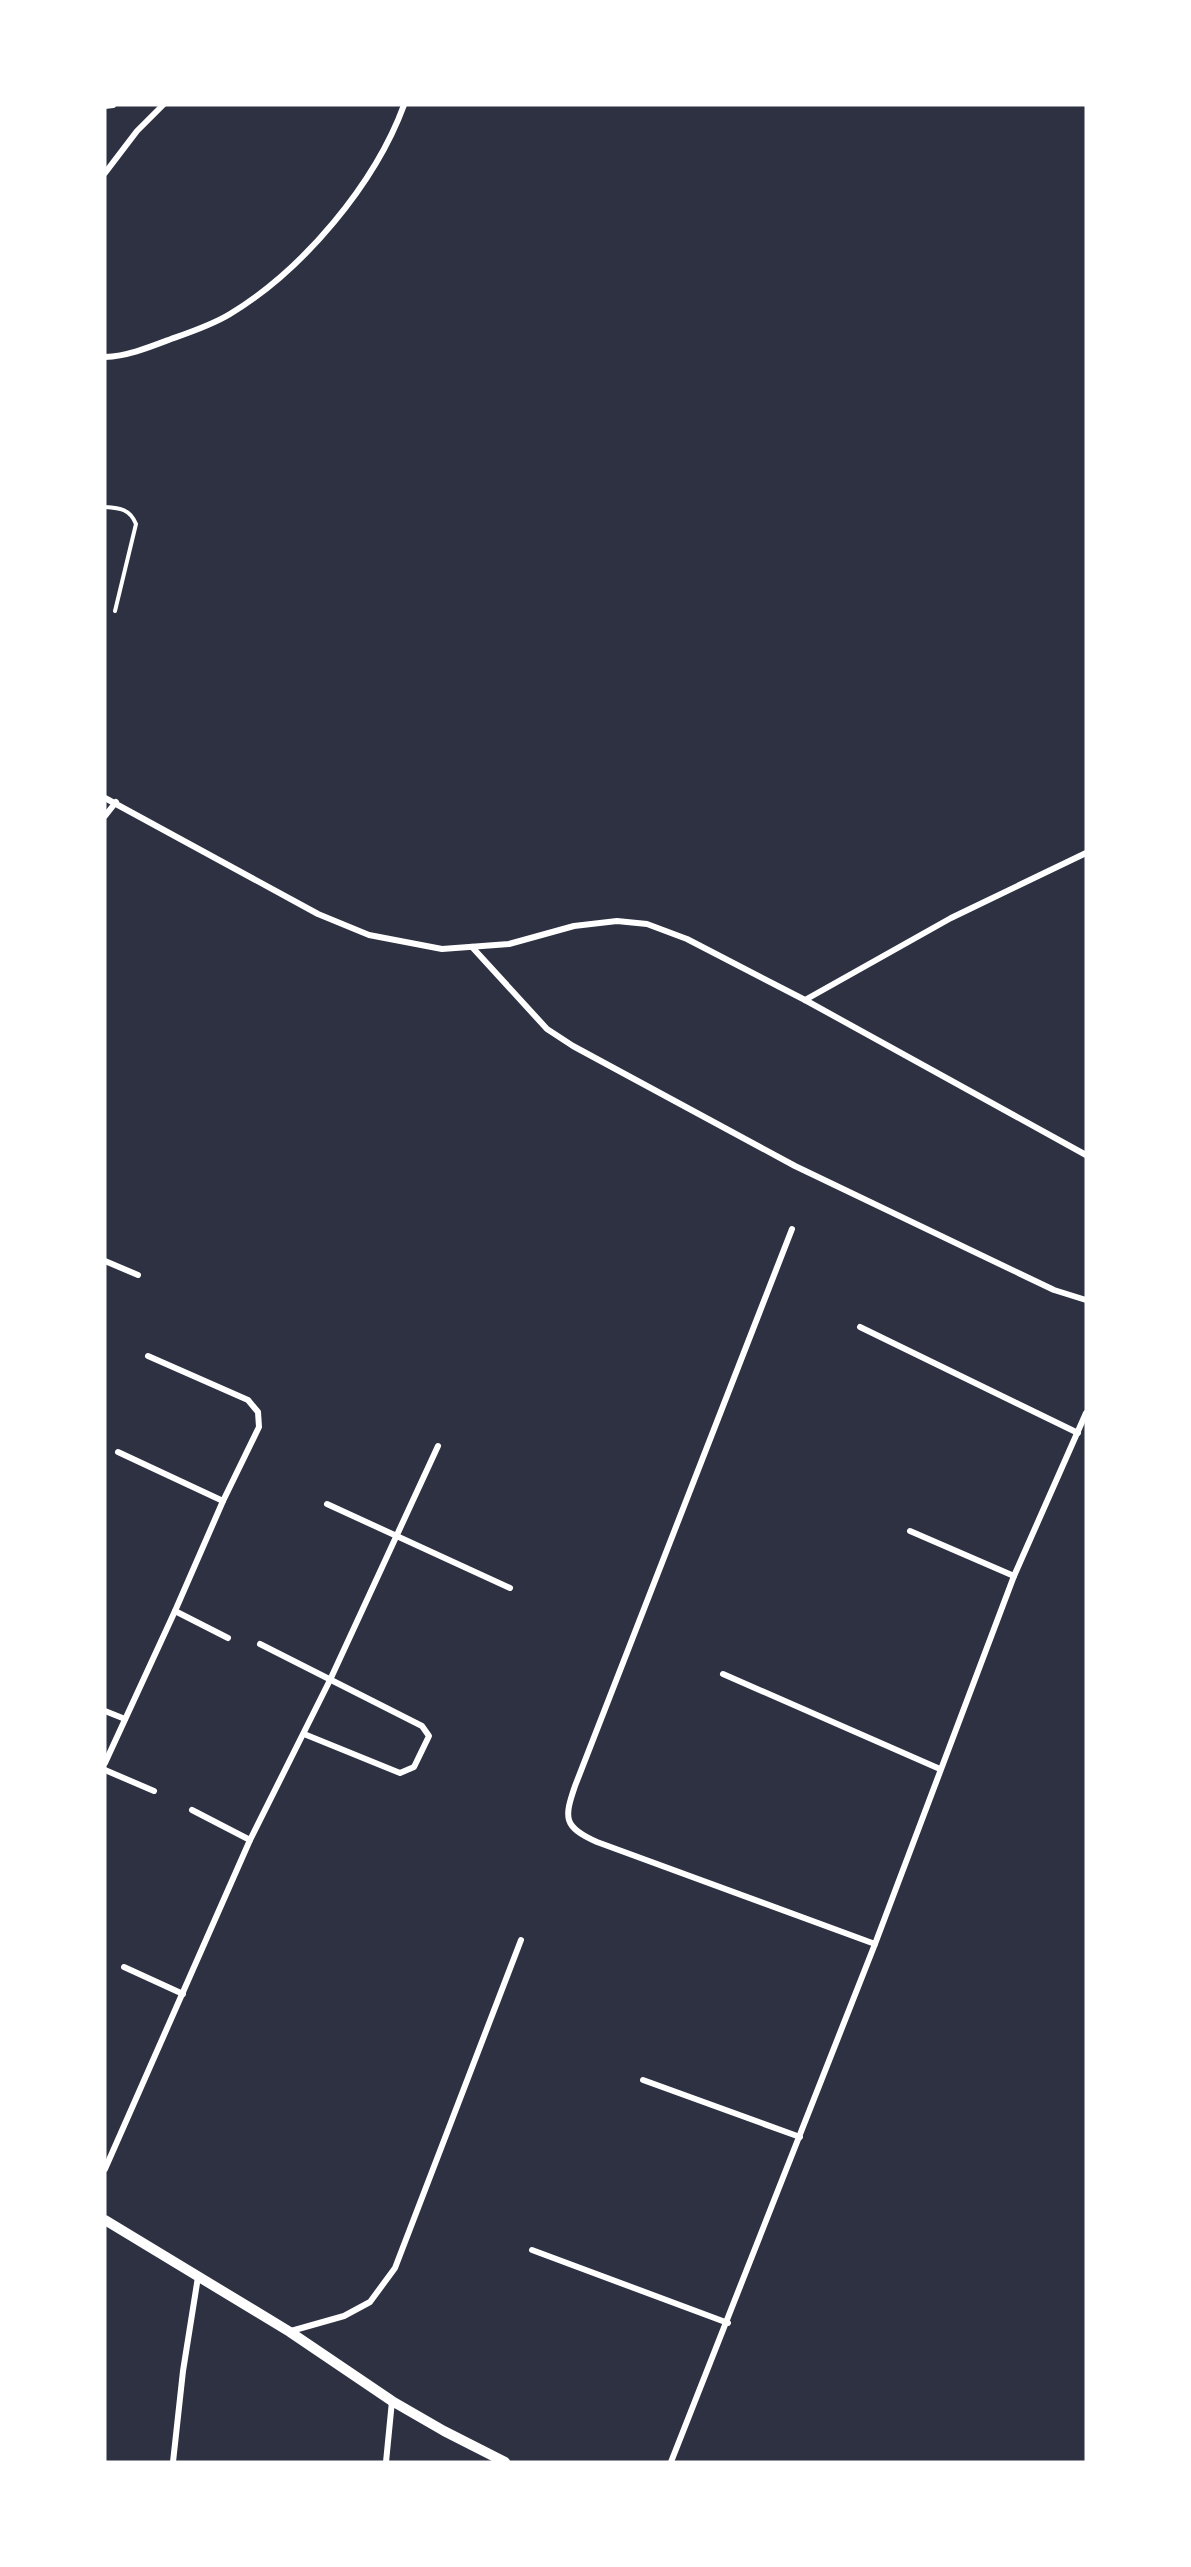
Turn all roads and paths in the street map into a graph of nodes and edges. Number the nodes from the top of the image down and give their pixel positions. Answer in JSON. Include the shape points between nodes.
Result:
{"nodes":[{"id":1,"x":113,"y":105,"type":"edge"},
{"id":2,"x":163,"y":105,"type":"edge"},
{"id":3,"x":404,"y":105,"type":"edge"},
{"id":4,"x":105,"y":106,"type":"edge"},
{"id":5,"x":105,"y":173,"type":"edge"},
{"id":6,"x":105,"y":357,"type":"edge"},
{"id":7,"x":105,"y":507,"type":"edge"},
{"id":8,"x":115,"y":611,"type":"dead end"},
{"id":9,"x":105,"y":798,"type":"edge"},
{"id":10,"x":117,"y":802,"type":"junction"},
{"id":11,"x":105,"y":816,"type":"edge"},
{"id":12,"x":1086,"y":853,"type":"edge"},
{"id":13,"x":472,"y":947,"type":"junction"},
{"id":14,"x":805,"y":1000,"type":"junction"},
{"id":15,"x":1086,"y":1155,"type":"edge"},
{"id":16,"x":792,"y":1228,"type":"dead end"},
{"id":17,"x":105,"y":1261,"type":"edge"},
{"id":18,"x":138,"y":1275,"type":"dead end"},
{"id":19,"x":1086,"y":1299,"type":"edge"},
{"id":20,"x":860,"y":1327,"type":"dead end"},
{"id":21,"x":148,"y":1356,"type":"dead end"},
{"id":22,"x":1086,"y":1413,"type":"edge"},
{"id":23,"x":1078,"y":1433,"type":"junction"},
{"id":24,"x":438,"y":1446,"type":"dead end"},
{"id":25,"x":118,"y":1452,"type":"dead end"},
{"id":26,"x":223,"y":1501,"type":"junction"},
{"id":27,"x":327,"y":1504,"type":"dead end"},
{"id":28,"x":910,"y":1531,"type":"dead end"},
{"id":29,"x":397,"y":1535,"type":"junction"},
{"id":30,"x":1014,"y":1576,"type":"junction"},
{"id":31,"x":510,"y":1588,"type":"dead end"},
{"id":32,"x":175,"y":1611,"type":"junction"},
{"id":33,"x":228,"y":1638,"type":"dead end"},
{"id":34,"x":260,"y":1644,"type":"dead end"},
{"id":35,"x":723,"y":1674,"type":"dead end"},
{"id":36,"x":330,"y":1680,"type":"junction"},
{"id":37,"x":105,"y":1711,"type":"edge"},
{"id":38,"x":125,"y":1719,"type":"junction"},
{"id":39,"x":304,"y":1734,"type":"junction"},
{"id":40,"x":105,"y":1763,"type":"edge"},
{"id":41,"x":940,"y":1769,"type":"junction"},
{"id":42,"x":105,"y":1770,"type":"edge"},
{"id":43,"x":154,"y":1791,"type":"dead end"},
{"id":44,"x":192,"y":1810,"type":"dead end"},
{"id":45,"x":250,"y":1840,"type":"junction"},
{"id":46,"x":521,"y":1940,"type":"dead end"},
{"id":47,"x":875,"y":1944,"type":"junction"},
{"id":48,"x":124,"y":1967,"type":"dead end"},
{"id":49,"x":183,"y":1994,"type":"junction"},
{"id":50,"x":643,"y":2080,"type":"dead end"},
{"id":51,"x":800,"y":2137,"type":"junction"},
{"id":52,"x":105,"y":2169,"type":"edge"},
{"id":53,"x":105,"y":2220,"type":"edge"},
{"id":54,"x":532,"y":2250,"type":"dead end"},
{"id":55,"x":198,"y":2277,"type":"junction"},
{"id":56,"x":728,"y":2323,"type":"junction"},
{"id":57,"x":291,"y":2332,"type":"junction"},
{"id":58,"x":392,"y":2401,"type":"junction"},
{"id":59,"x":173,"y":2462,"type":"edge"},
{"id":60,"x":386,"y":2462,"type":"edge"},
{"id":61,"x":505,"y":2462,"type":"edge"},
{"id":62,"x":671,"y":2462,"type":"edge"}],
"edges":[{"from":1,"to":4,"type":"street"},
{"from":2,"to":5,"type":"street"},
{"from":3,"to":6,"type":"street","via":[[361,188],[342,214],[291,266],[247,303],[213,323],[149,347]]},
{"from":7,"to":8,"type":"lane","via":[[124,509],[136,524]]},
{"from":9,"to":10,"type":"street"},
{"from":10,"to":11,"type":"street"},
{"from":10,"to":13,"type":"street","via":[[318,914],[369,935],[442,949]]},
{"from":12,"to":14,"type":"street","via":[[951,918]]},
{"from":13,"to":14,"type":"street","via":[[509,944],[574,926],[617,921],[647,924],[687,939]]},
{"from":13,"to":19,"type":"street","via":[[547,1029],[591,1056],[795,1166],[1054,1290]]},
{"from":14,"to":15,"type":"street"},
{"from":16,"to":47,"type":"street","via":[[567,1818],[578,1832],[597,1842]]},
{"from":17,"to":18,"type":"street"},
{"from":20,"to":23,"type":"street"},
{"from":21,"to":26,"type":"street","via":[[248,1400],[257,1409],[259,1427]]},
{"from":22,"to":23,"type":"street"},
{"from":23,"to":30,"type":"street"},
{"from":24,"to":29,"type":"street"},
{"from":25,"to":26,"type":"street"},
{"from":26,"to":32,"type":"street"},
{"from":27,"to":29,"type":"street"},
{"from":28,"to":30,"type":"street"},
{"from":29,"to":31,"type":"street"},
{"from":29,"to":36,"type":"street"},
{"from":30,"to":41,"type":"street"},
{"from":32,"to":33,"type":"street"},
{"from":32,"to":38,"type":"street"},
{"from":34,"to":36,"type":"street"},
{"from":35,"to":41,"type":"street"},
{"from":36,"to":39,"type":"street"},
{"from":36,"to":39,"type":"street","via":[[422,1726],[428,1739],[414,1767],[400,1773]]},
{"from":37,"to":38,"type":"street"},
{"from":38,"to":40,"type":"street"},
{"from":39,"to":45,"type":"street"},
{"from":41,"to":47,"type":"street"},
{"from":42,"to":43,"type":"street"},
{"from":44,"to":45,"type":"street"},
{"from":45,"to":49,"type":"street"},
{"from":46,"to":57,"type":"street","via":[[395,2268],[370,2302],[344,2316]]},
{"from":47,"to":51,"type":"street"},
{"from":48,"to":49,"type":"street"},
{"from":49,"to":52,"type":"street"},
{"from":50,"to":51,"type":"street"},
{"from":51,"to":56,"type":"street"},
{"from":53,"to":55,"type":"street"},
{"from":54,"to":56,"type":"street"},
{"from":55,"to":57,"type":"street"},
{"from":55,"to":59,"type":"street"},
{"from":56,"to":62,"type":"street"},
{"from":57,"to":58,"type":"street"},
{"from":58,"to":60,"type":"street"},
{"from":58,"to":61,"type":"street"}]}
